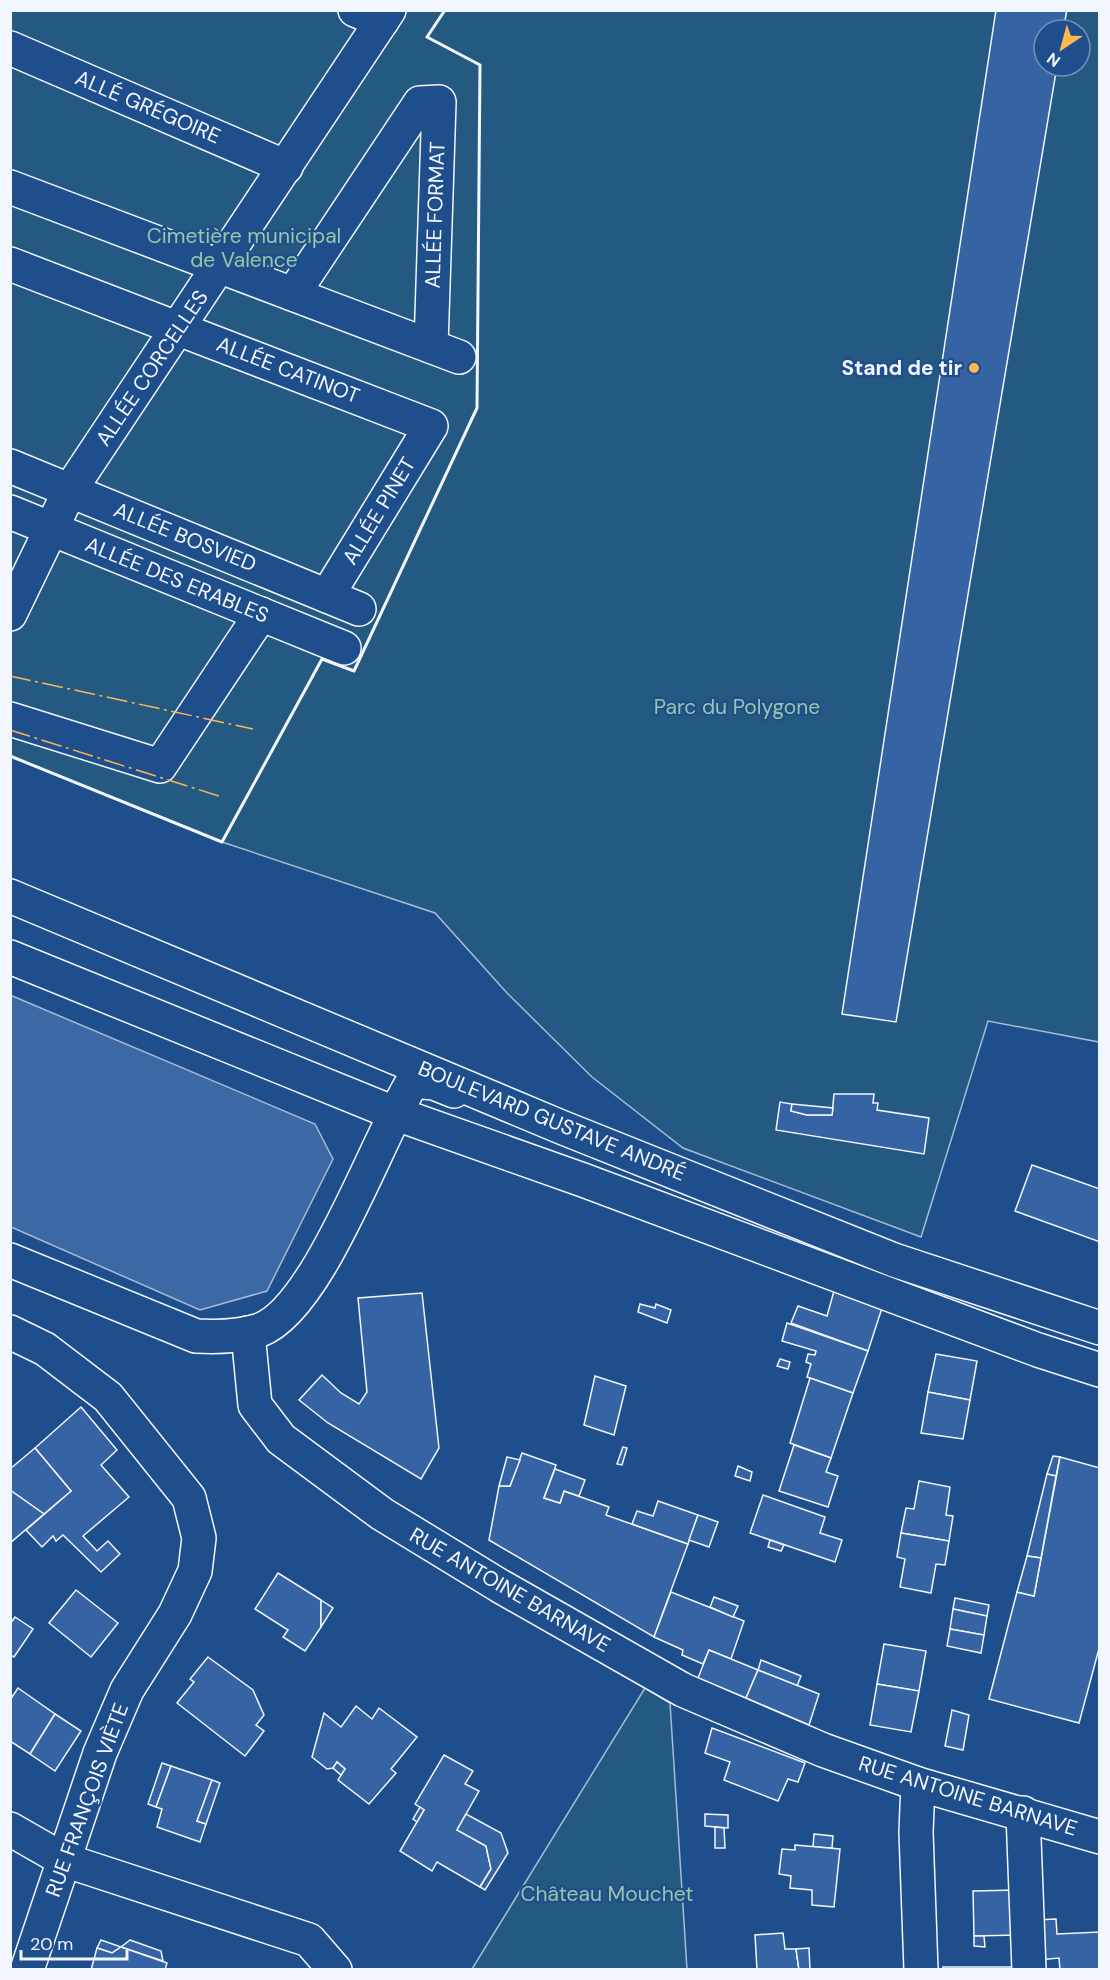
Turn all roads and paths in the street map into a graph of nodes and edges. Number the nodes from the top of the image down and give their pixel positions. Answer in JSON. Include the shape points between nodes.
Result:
{"nodes":[{"id":1,"x":376,"y":14,"type":"edge"},
{"id":2,"x":10,"y":48,"type":"edge"},
{"id":3,"x":286,"y":167,"type":"junction"},
{"id":4,"x":10,"y":187,"type":"edge"},
{"id":5,"x":10,"y":264,"type":"edge"},
{"id":6,"x":220,"y":266,"type":"junction"},
{"id":7,"x":293,"y":294,"type":"junction"},
{"id":8,"x":179,"y":327,"type":"junction"},
{"id":9,"x":431,"y":426,"type":"joint"},
{"id":10,"x":10,"y":466,"type":"edge"},
{"id":11,"x":70,"y":490,"type":"junction"},
{"id":12,"x":10,"y":512,"type":"edge"},
{"id":13,"x":51,"y":528,"type":"junction"},
{"id":14,"x":327,"y":596,"type":"junction"},
{"id":15,"x":359,"y":609,"type":"dead end"},
{"id":16,"x":10,"y":614,"type":"edge"},
{"id":17,"x":261,"y":614,"type":"junction"},
{"id":18,"x":344,"y":648,"type":"dead end"},
{"id":19,"x":10,"y":719,"type":"edge"},
{"id":20,"x":10,"y":896,"type":"edge"},
{"id":21,"x":10,"y":957,"type":"edge"},
{"id":22,"x":399,"y":1104,"type":"junction"},
{"id":23,"x":561,"y":1127,"type":"junction"},
{"id":24,"x":10,"y":1260,"type":"edge"},
{"id":25,"x":912,"y":1265,"type":"junction"},
{"id":26,"x":915,"y":1304,"type":"junction"},
{"id":27,"x":1100,"y":1328,"type":"edge"},
{"id":28,"x":10,"y":1332,"type":"edge"},
{"id":29,"x":248,"y":1333,"type":"junction"},
{"id":30,"x":1100,"y":1370,"type":"edge"},
{"id":31,"x":918,"y":1784,"type":"junction"},
{"id":32,"x":1023,"y":1813,"type":"junction"},
{"id":33,"x":11,"y":1828,"type":"edge"},
{"id":34,"x":1100,"y":1837,"type":"edge"},
{"id":35,"x":64,"y":1860,"type":"junction"},
{"id":36,"x":27,"y":1970,"type":"edge"},
{"id":37,"x":335,"y":1970,"type":"edge"},
{"id":38,"x":921,"y":1970,"type":"edge"},
{"id":39,"x":1029,"y":1970,"type":"edge"}],
"edges":[{"from":1,"to":3,"type":"street","name":"ALLÉE CORCELLES"},
{"from":2,"to":3,"type":"street","name":"ALLÉ GRÉGOIRE"},
{"from":3,"to":6,"type":"street","name":"ALLÉE CORCELLES"},
{"from":4,"to":6,"type":"street"},
{"from":5,"to":8,"type":"street","name":"ALLÉE CATINOT"},
{"from":6,"to":7,"type":"street"},
{"from":6,"to":8,"type":"street","name":"ALLÉE CORCELLES"},
{"from":7,"to":7,"type":"street","name":"ALLÉE FORMAT","via":[[420,102],[439,102],[445,352]]},
{"from":8,"to":9,"type":"street","name":"ALLÉE CATINOT"},
{"from":8,"to":11,"type":"street","name":"ALLÉE CORCELLES"},
{"from":9,"to":14,"type":"street","name":"ALLÉE PINET"},
{"from":10,"to":11,"type":"street","name":"ALLÉE BOSVIED"},
{"from":11,"to":13,"type":"street","name":"ALLÉE CORCELLES"},
{"from":11,"to":14,"type":"street","name":"ALLÉE BOSVIED"},
{"from":12,"to":13,"type":"street","name":"ALLÉE DES ERABLES"},
{"from":13,"to":16,"type":"street","name":"ALLÉE CORCELLES"},
{"from":13,"to":17,"type":"street","name":"ALLÉE DES ERABLES"},
{"from":14,"to":15,"type":"street","name":"ALLÉE BOSVIED"},
{"from":17,"to":18,"type":"street","name":"ALLÉE DES ERABLES"},
{"from":17,"to":19,"type":"street","via":[[160,766]]},
{"from":20,"to":23,"type":"street","name":"BOULEVARD GUSTAVE ANDRÉ"},
{"from":21,"to":22,"type":"street","name":"BOULEVARD GUSTAVE ANDRÉ"},
{"from":22,"to":23,"type":"street","via":[[413,1081],[434,1083],[498,1109]]},
{"from":22,"to":26,"type":"street","name":"BOULEVARD GUSTAVE ANDRÉ","via":[[594,1184]]},
{"from":22,"to":29,"type":"street","via":[[310,1283],[288,1310],[262,1329]]},
{"from":23,"to":25,"type":"street","name":"BOULEVARD GUSTAVE ANDRÉ"},
{"from":24,"to":29,"type":"street","via":[[196,1336]]},
{"from":25,"to":26,"type":"street"},
{"from":25,"to":27,"type":"street","name":"BOULEVARD GUSTAVE ANDRÉ"},
{"from":26,"to":30,"type":"street","name":"BOULEVARD GUSTAVE ANDRÉ"},
{"from":28,"to":35,"type":"street","name":"RUE FRANÇOIS VIÈTE","via":[[45,1349],[108,1397],[189,1498],[199,1538],[195,1571],[175,1614],[128,1690],[99,1753]]},
{"from":29,"to":31,"type":"street","name":"RUE ANTOINE BARNAVE","via":[[255,1405],[281,1439],[382,1514],[683,1690]]},
{"from":31,"to":32,"type":"street","name":"RUE ANTOINE BARNAVE"},
{"from":31,"to":38,"type":"street"},
{"from":32,"to":34,"type":"street","name":"RUE ANTOINE BARNAVE"},
{"from":32,"to":39,"type":"street"},
{"from":33,"to":35,"type":"street"},
{"from":35,"to":36,"type":"street","name":"RUE FRANÇOIS VIÈTE"},
{"from":35,"to":37,"type":"street","via":[[309,1940]]}]}
